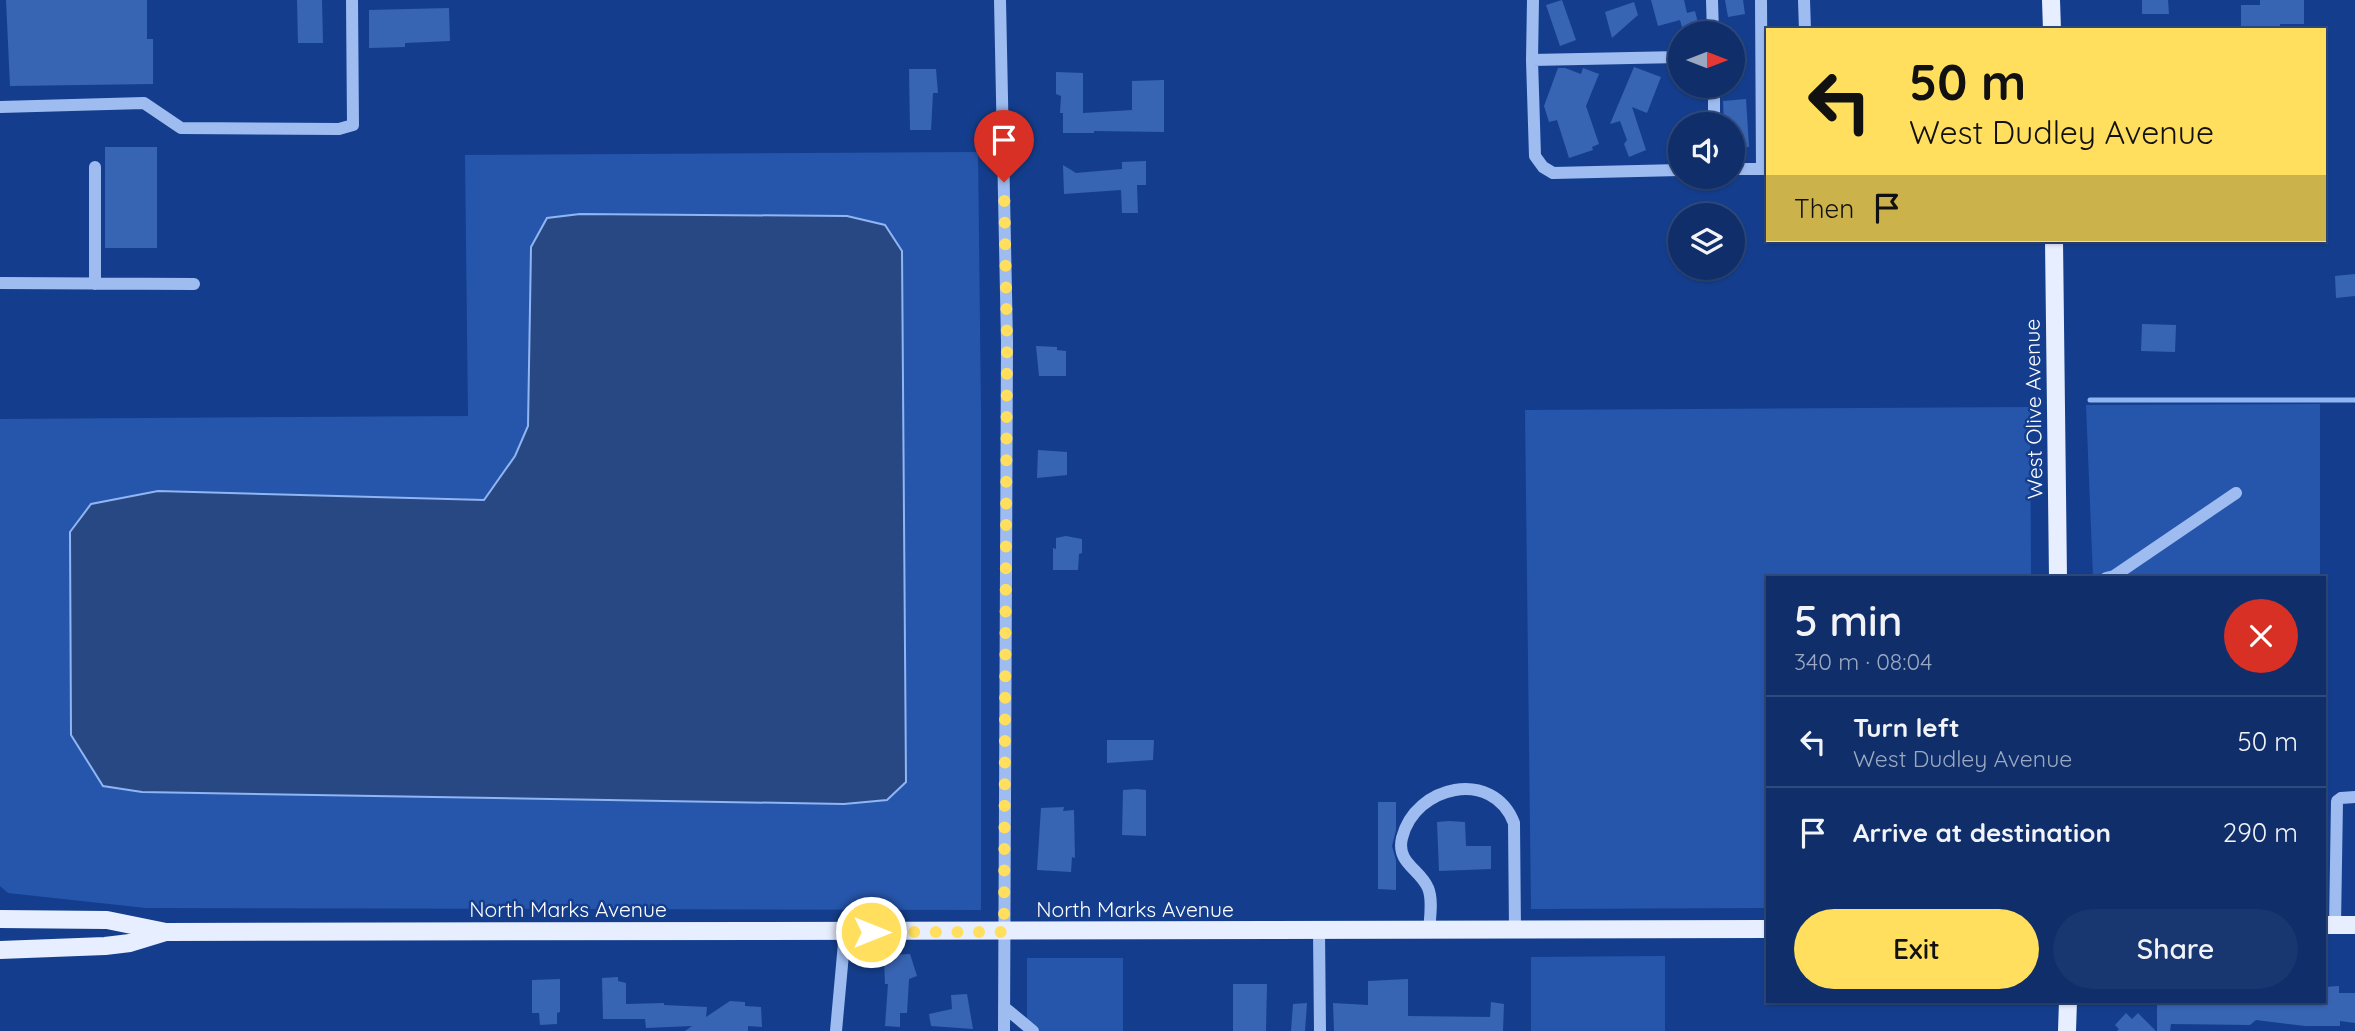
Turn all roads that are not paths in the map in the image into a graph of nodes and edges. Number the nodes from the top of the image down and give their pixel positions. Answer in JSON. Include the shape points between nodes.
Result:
{"nodes":[{"id":1,"x":352,"y":0,"type":"edge"},
{"id":2,"x":1000,"y":0,"type":"edge"},
{"id":3,"x":1533,"y":0,"type":"edge"},
{"id":4,"x":1712,"y":0,"type":"edge"},
{"id":5,"x":1762,"y":0,"type":"edge"},
{"id":6,"x":1804,"y":0,"type":"edge"},
{"id":7,"x":2052,"y":0,"type":"edge"},
{"id":8,"x":1713,"y":21,"type":"edge"},
{"id":9,"x":1805,"y":28,"type":"edge"},
{"id":10,"x":2052,"y":28,"type":"edge"},
{"id":11,"x":1668,"y":57,"type":"edge"},
{"id":12,"x":1532,"y":60,"type":"junction"},
{"id":13,"x":0,"y":107,"type":"edge"},
{"id":14,"x":95,"y":167,"type":"dead end"},
{"id":15,"x":1745,"y":169,"type":"edge"},
{"id":16,"x":1765,"y":169,"type":"edge"},
{"id":17,"x":1668,"y":170,"type":"edge"},
{"id":18,"x":2054,"y":242,"type":"edge"},
{"id":19,"x":0,"y":283,"type":"edge"},
{"id":20,"x":95,"y":284,"type":"junction"},
{"id":21,"x":194,"y":284,"type":"dead end"},
{"id":22,"x":2236,"y":493,"type":"dead end"},
{"id":23,"x":2058,"y":576,"type":"edge"},
{"id":24,"x":2114,"y":576,"type":"edge"},
{"id":25,"x":2355,"y":797,"type":"edge"},
{"id":26,"x":0,"y":919,"type":"edge"},
{"id":27,"x":2330,"y":925,"type":"edge"},
{"id":28,"x":2355,"y":925,"type":"edge"},
{"id":29,"x":1766,"y":929,"type":"edge"},
{"id":30,"x":1429,"y":930,"type":"junction"},
{"id":31,"x":1515,"y":930,"type":"junction"},
{"id":32,"x":1319,"y":931,"type":"junction"},
{"id":33,"x":166,"y":932,"type":"junction"},
{"id":34,"x":845,"y":932,"type":"junction"},
{"id":35,"x":1004,"y":932,"type":"junction"},
{"id":36,"x":0,"y":950,"type":"edge"},
{"id":37,"x":2068,"y":1003,"type":"edge"},
{"id":38,"x":1004,"y":1007,"type":"junction"},
{"id":39,"x":836,"y":1031,"type":"edge"},
{"id":40,"x":1004,"y":1031,"type":"edge"},
{"id":41,"x":1033,"y":1031,"type":"edge"},
{"id":42,"x":1320,"y":1031,"type":"edge"},
{"id":43,"x":2067,"y":1031,"type":"edge"}],
"edges":[{"from":1,"to":13,"type":"street","via":[[353,124],[340,129],[181,128],[144,103]]},
{"from":2,"to":35,"type":"street","via":[[1007,342]]},
{"from":3,"to":12,"type":"street"},
{"from":4,"to":8,"type":"street"},
{"from":5,"to":16,"type":"street"},
{"from":6,"to":9,"type":"street"},
{"from":7,"to":10,"type":"main road"},
{"from":11,"to":12,"type":"street"},
{"from":12,"to":17,"type":"street","via":[[1535,156],[1543,167],[1553,173]]},
{"from":14,"to":20,"type":"street"},
{"from":15,"to":16,"type":"street"},
{"from":18,"to":23,"type":"main road","name":"West Olive Avenue"},
{"from":19,"to":20,"type":"street"},
{"from":20,"to":21,"type":"street"},
{"from":22,"to":24,"type":"street"},
{"from":25,"to":27,"type":"street","via":[[2341,797],[2337,802]]},
{"from":26,"to":33,"type":"main road","name":"North Marks Avenue","via":[[107,920]]},
{"from":27,"to":28,"type":"main road"},
{"from":29,"to":31,"type":"main road","name":"North Marks Avenue"},
{"from":30,"to":31,"type":"main road","name":"North Marks Avenue"},
{"from":30,"to":31,"type":"street","via":[[1429,889],[1408,866],[1401,839],[1418,807],[1431,797],[1473,790],[1500,800],[1514,823]]},
{"from":30,"to":32,"type":"main road","name":"North Marks Avenue"},
{"from":32,"to":35,"type":"main road","name":"North Marks Avenue"},
{"from":32,"to":42,"type":"street"},
{"from":33,"to":34,"type":"main road","name":"North Marks Avenue"},
{"from":33,"to":36,"type":"main road","name":"North Marks Avenue","via":[[105,946]]},
{"from":34,"to":35,"type":"main road","name":"North Marks Avenue"},
{"from":34,"to":39,"type":"street"},
{"from":35,"to":38,"type":"street"},
{"from":37,"to":43,"type":"main road"},
{"from":38,"to":40,"type":"street"},
{"from":38,"to":41,"type":"street"}]}
